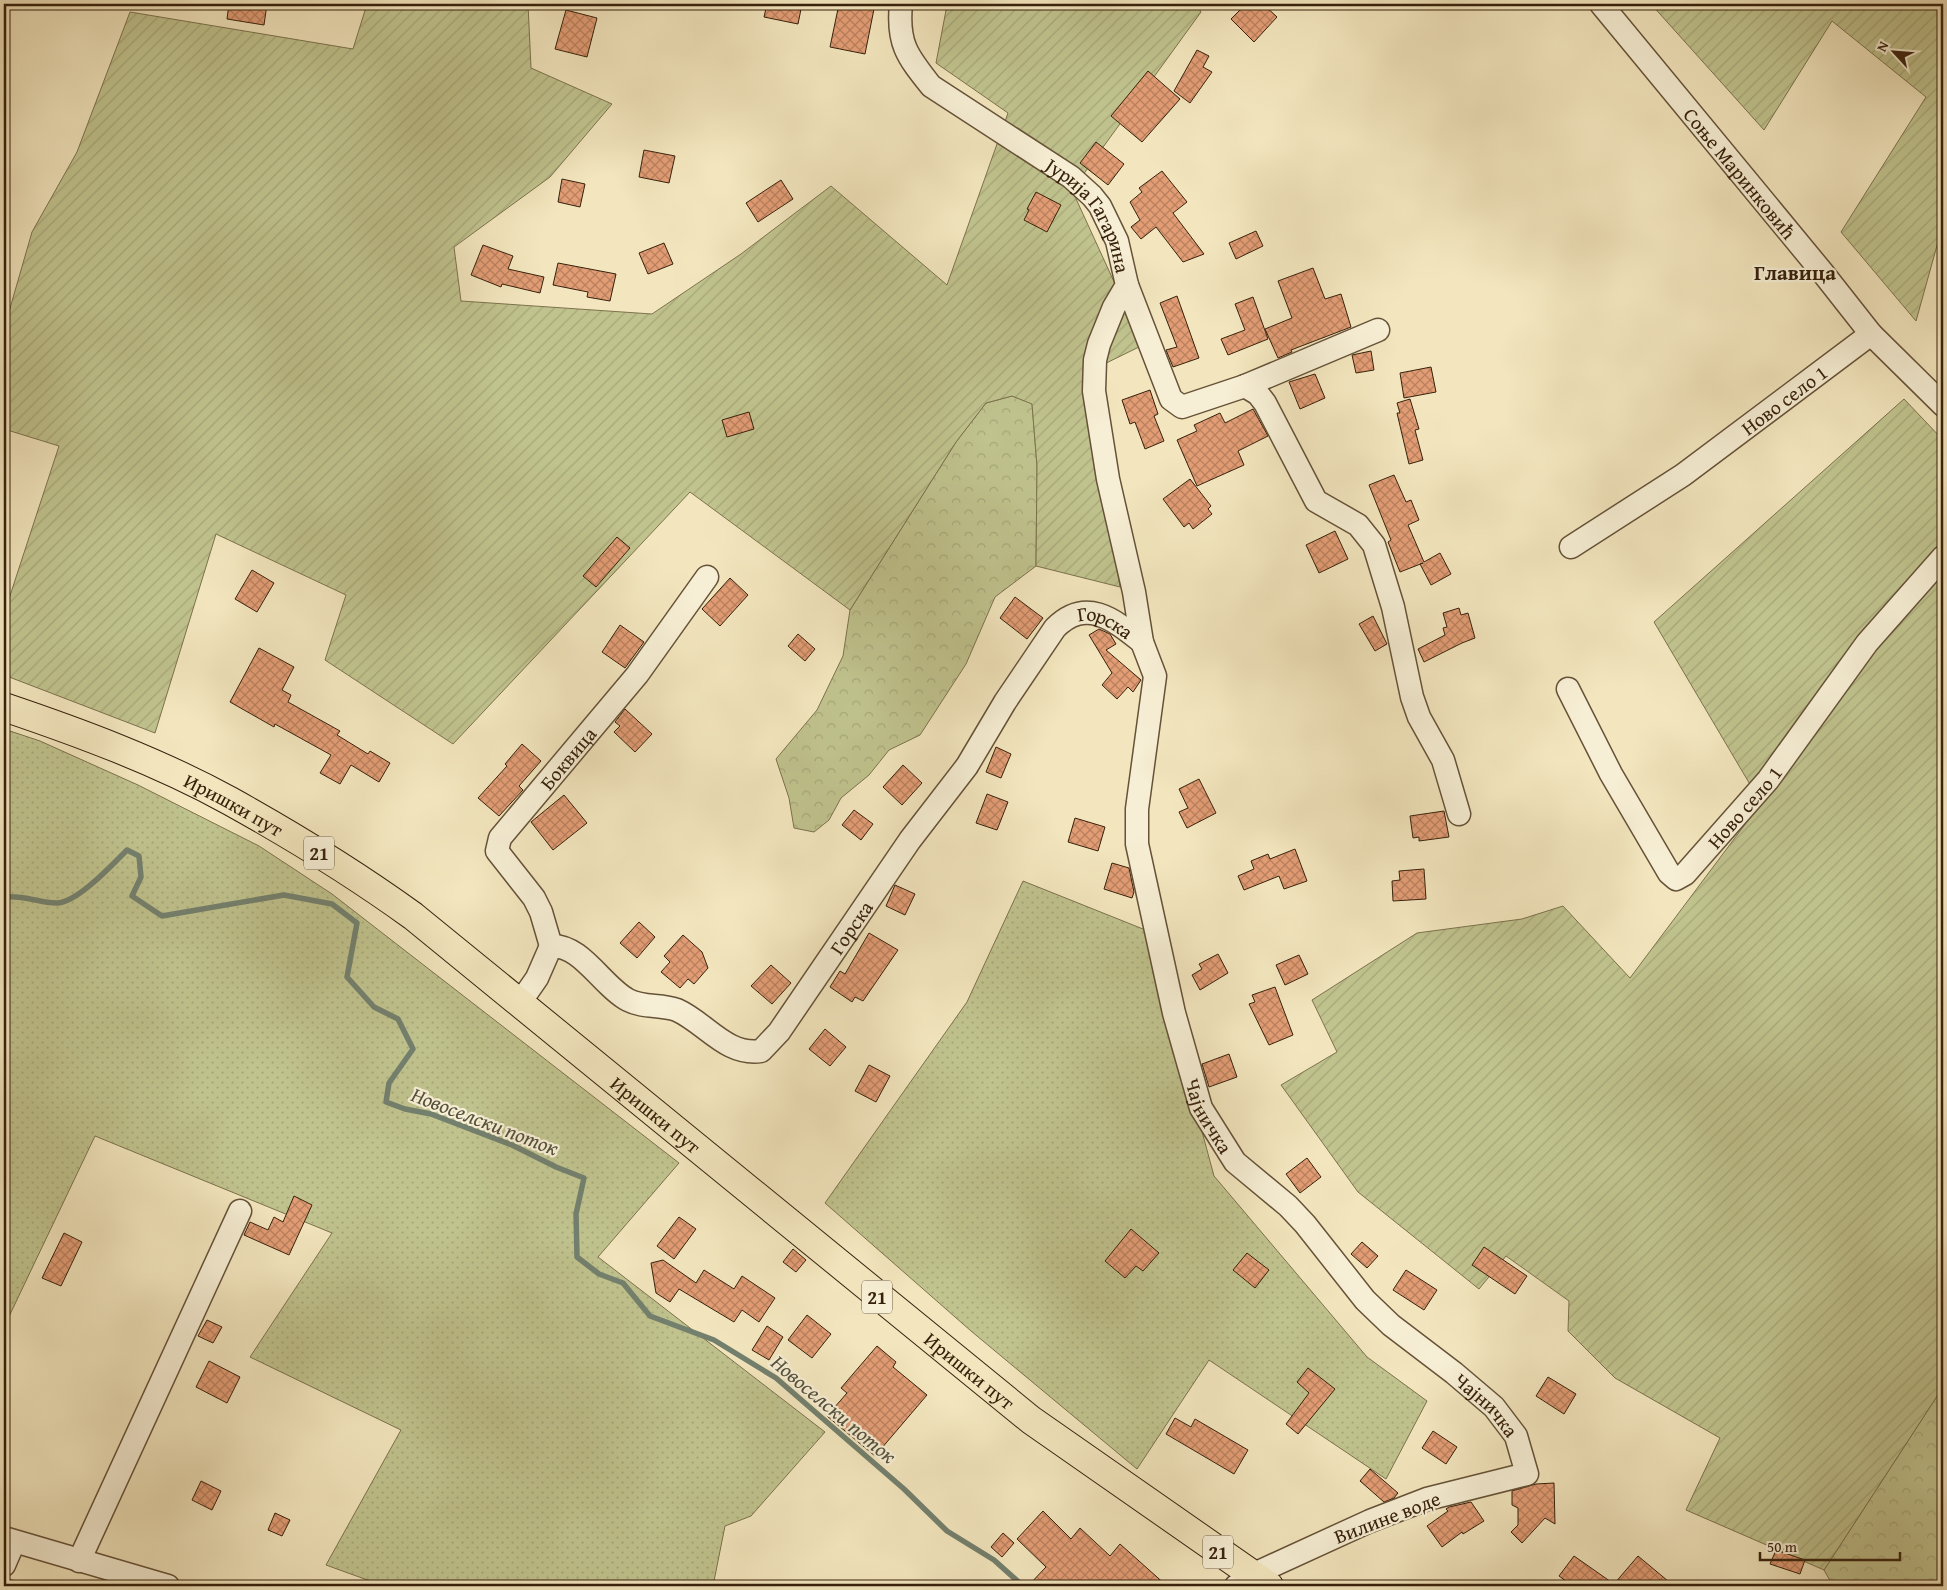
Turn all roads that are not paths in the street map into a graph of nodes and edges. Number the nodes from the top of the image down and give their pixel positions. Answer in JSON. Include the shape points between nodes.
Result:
{"nodes":[{"id":1,"x":901,"y":4,"type":"edge"},
{"id":2,"x":1601,"y":4,"type":"edge"},
{"id":3,"x":1127,"y":285,"type":"junction"},
{"id":4,"x":1378,"y":330,"type":"dead end"},
{"id":5,"x":1871,"y":334,"type":"junction"},
{"id":6,"x":1245,"y":386,"type":"junction"},
{"id":7,"x":1943,"y":405,"type":"edge"},
{"id":8,"x":1571,"y":547,"type":"dead end"},
{"id":9,"x":1943,"y":557,"type":"edge"},
{"id":10,"x":707,"y":577,"type":"dead end"},
{"id":11,"x":1142,"y":642,"type":"junction"},
{"id":12,"x":1568,"y":689,"type":"dead end"},
{"id":13,"x":4,"y":707,"type":"edge"},
{"id":14,"x":1459,"y":814,"type":"dead end"},
{"id":15,"x":551,"y":946,"type":"junction"},
{"id":16,"x":519,"y":1004,"type":"junction"},
{"id":17,"x":240,"y":1211,"type":"dead end"},
{"id":18,"x":1527,"y":1474,"type":"joint"},
{"id":19,"x":9,"y":1540,"type":"edge"},
{"id":20,"x":79,"y":1561,"type":"junction"},
{"id":21,"x":4,"y":1565,"type":"edge"},
{"id":22,"x":1252,"y":1583,"type":"edge"},
{"id":23,"x":168,"y":1586,"type":"edge"}],
"edges":[{"from":1,"to":3,"type":"street","name":"Јурија Гагарина","via":[[903,46],[931,86],[1071,177],[1092,196],[1117,241]]},
{"from":2,"to":5,"type":"street","name":"Соње Маринковић"},
{"from":3,"to":6,"type":"street","via":[[1171,399],[1188,407]]},
{"from":3,"to":11,"type":"street","name":"Јурија Гагарина","via":[[1099,344],[1094,391],[1108,478]]},
{"from":4,"to":6,"type":"street"},
{"from":5,"to":7,"type":"street","name":"Соње Маринковић"},
{"from":5,"to":8,"type":"street","name":"Ново село 1","via":[[1683,475]]},
{"from":6,"to":14,"type":"street","via":[[1265,403],[1316,501],[1358,525],[1374,545],[1393,607],[1412,697],[1442,760]]},
{"from":9,"to":12,"type":"street","name":"Ново село 1","via":[[1867,643],[1768,780],[1685,874],[1676,880],[1611,774]]},
{"from":10,"to":15,"type":"street","name":"Боквица","via":[[637,675],[500,838],[497,851],[534,898]]},
{"from":11,"to":15,"type":"street","name":"Горска","via":[[1105,616],[1090,612],[1065,618],[1055,628],[967,766],[910,840],[779,1032],[761,1051],[743,1051],[726,1044],[678,1011],[628,1000],[566,947]]},
{"from":11,"to":18,"type":"street","name":"Чајничка","via":[[1155,676],[1137,809],[1137,844],[1174,1013],[1201,1108],[1235,1162],[1300,1218],[1365,1300],[1494,1408],[1516,1436]]},
{"from":13,"to":16,"type":"main road","name":"Иришки пут","number":"21","via":[[82,734],[229,800],[374,888]]},
{"from":15,"to":16,"type":"street","via":[[537,978]]},
{"from":16,"to":22,"type":"main road","name":"Иришки пут","number":"21","via":[[1031,1420]]},
{"from":17,"to":20,"type":"street"},
{"from":18,"to":22,"type":"street","name":"Вилине воде","via":[[1428,1499],[1370,1520]]},
{"from":19,"to":20,"type":"street"},
{"from":19,"to":21,"type":"street"},
{"from":20,"to":23,"type":"street"}]}
